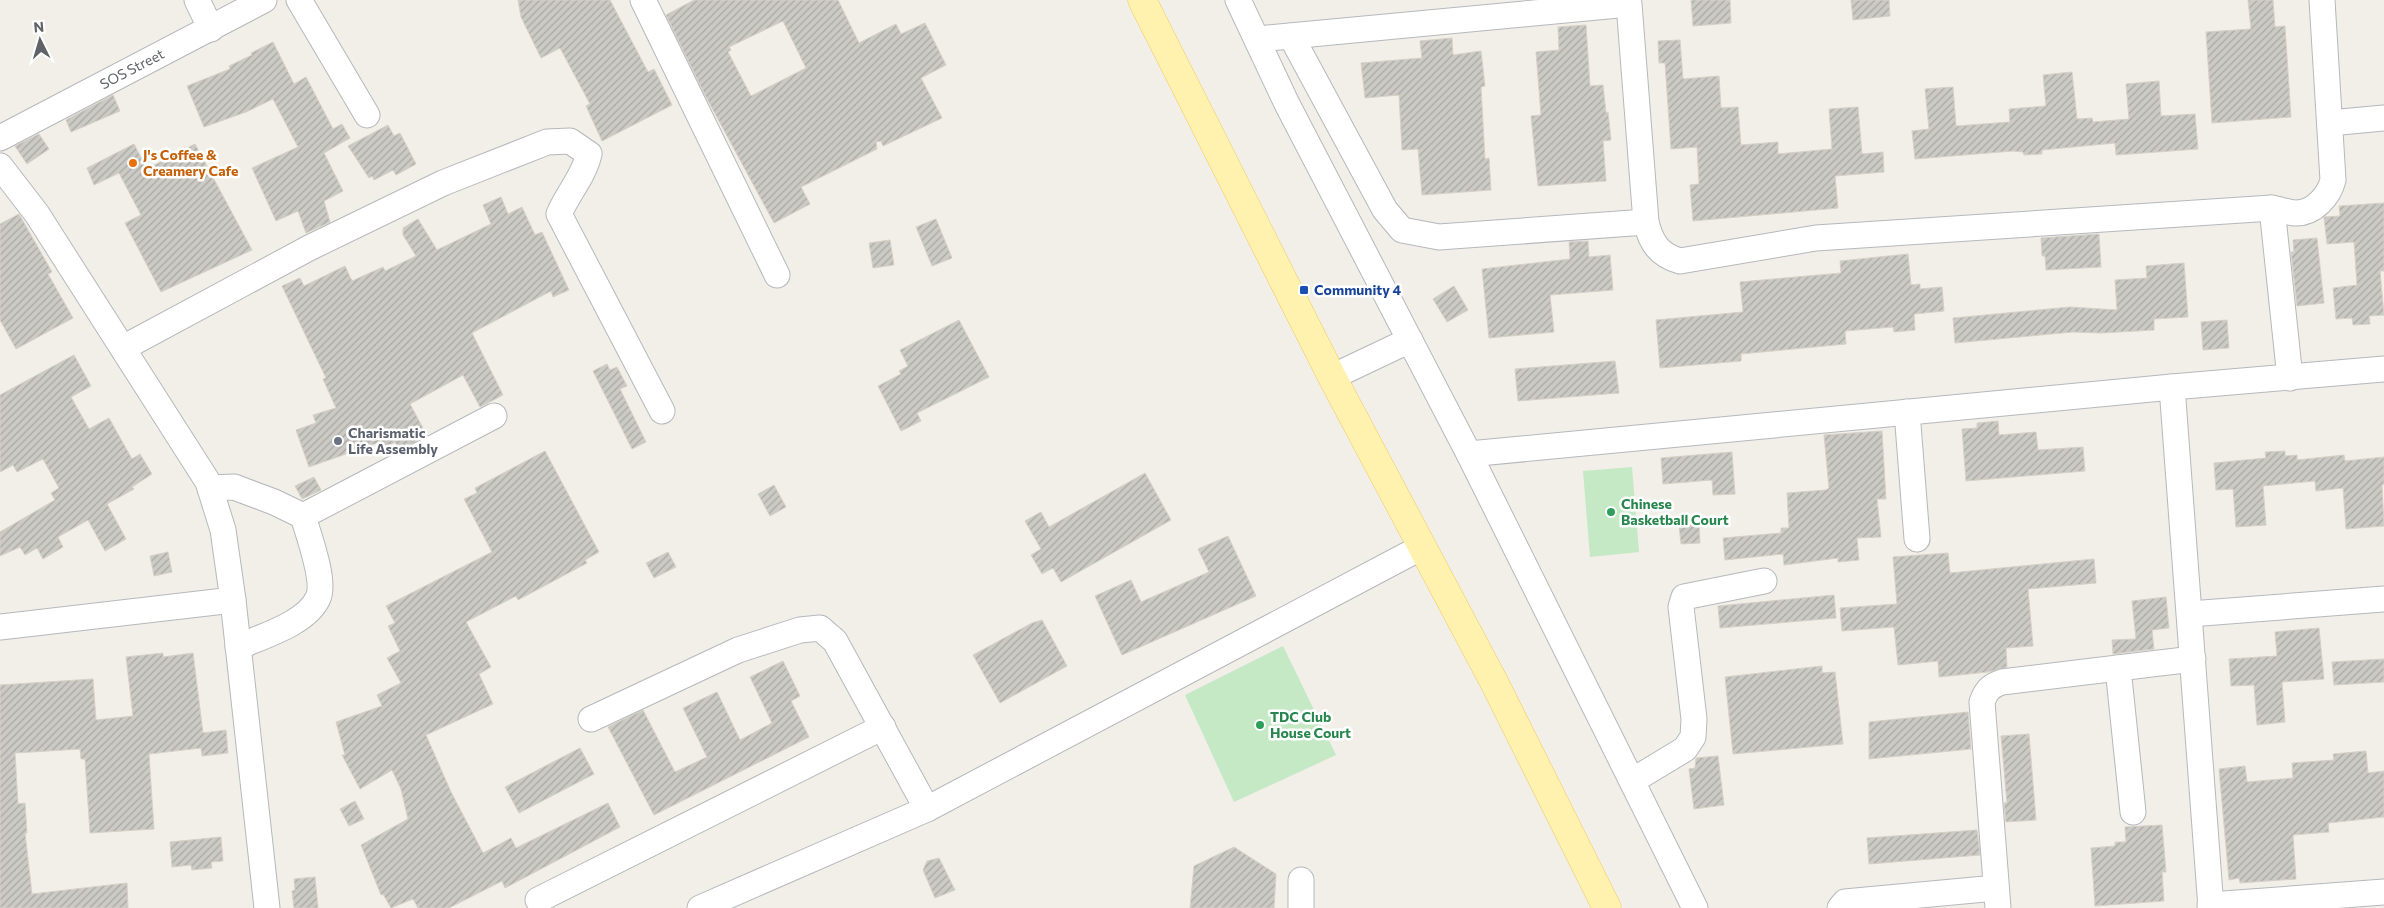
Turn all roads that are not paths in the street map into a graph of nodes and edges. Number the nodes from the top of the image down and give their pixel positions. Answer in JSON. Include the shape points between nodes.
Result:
{"nodes":[{"id":1,"x":197,"y":0,"type":"edge"},
{"id":2,"x":264,"y":0,"type":"edge"},
{"id":3,"x":299,"y":0,"type":"edge"},
{"id":4,"x":643,"y":0,"type":"edge"},
{"id":5,"x":1142,"y":0,"type":"edge"},
{"id":6,"x":1238,"y":0,"type":"edge"},
{"id":7,"x":2322,"y":0,"type":"edge"},
{"id":8,"x":1629,"y":2,"type":"edge"},
{"id":9,"x":211,"y":29,"type":"junction"},
{"id":10,"x":1291,"y":36,"type":"junction"},
{"id":11,"x":1258,"y":39,"type":"junction"},
{"id":12,"x":367,"y":115,"type":"dead end"},
{"id":13,"x":2384,"y":118,"type":"edge"},
{"id":14,"x":2330,"y":123,"type":"junction"},
{"id":15,"x":0,"y":138,"type":"edge"},
{"id":16,"x":0,"y":166,"type":"edge"},
{"id":17,"x":2272,"y":208,"type":"junction"},
{"id":18,"x":1646,"y":222,"type":"junction"},
{"id":19,"x":777,"y":275,"type":"dead end"},
{"id":20,"x":1410,"y":340,"type":"junction"},
{"id":21,"x":123,"y":348,"type":"junction"},
{"id":22,"x":2384,"y":369,"type":"edge"},
{"id":23,"x":1332,"y":377,"type":"junction"},
{"id":24,"x":2290,"y":378,"type":"junction"},
{"id":25,"x":2172,"y":387,"type":"junction"},
{"id":26,"x":662,"y":411,"type":"dead end"},
{"id":27,"x":1906,"y":412,"type":"junction"},
{"id":28,"x":494,"y":416,"type":"dead end"},
{"id":29,"x":1469,"y":454,"type":"junction"},
{"id":30,"x":210,"y":488,"type":"junction"},
{"id":31,"x":303,"y":516,"type":"junction"},
{"id":32,"x":1917,"y":539,"type":"dead end"},
{"id":33,"x":1422,"y":547,"type":"junction"},
{"id":34,"x":1764,"y":581,"type":"dead end"},
{"id":35,"x":2384,"y":599,"type":"edge"},
{"id":36,"x":233,"y":600,"type":"junction"},
{"id":37,"x":2190,"y":614,"type":"junction"},
{"id":38,"x":0,"y":627,"type":"edge"},
{"id":39,"x":238,"y":647,"type":"junction"},
{"id":40,"x":2193,"y":659,"type":"junction"},
{"id":41,"x":2118,"y":668,"type":"junction"},
{"id":42,"x":591,"y":719,"type":"dead end"},
{"id":43,"x":882,"y":727,"type":"junction"},
{"id":44,"x":1632,"y":780,"type":"junction"},
{"id":45,"x":927,"y":809,"type":"junction"},
{"id":46,"x":2133,"y":812,"type":"dead end"},
{"id":47,"x":1301,"y":880,"type":"dead end"},
{"id":48,"x":2384,"y":892,"type":"edge"},
{"id":49,"x":1997,"y":898,"type":"edge"},
{"id":50,"x":538,"y":900,"type":"dead end"},
{"id":51,"x":2210,"y":906,"type":"edge"},
{"id":52,"x":267,"y":908,"type":"edge"},
{"id":53,"x":700,"y":908,"type":"edge"},
{"id":54,"x":1302,"y":908,"type":"edge"},
{"id":55,"x":1607,"y":908,"type":"edge"},
{"id":56,"x":1695,"y":908,"type":"edge"},
{"id":57,"x":1840,"y":908,"type":"edge"}],
"edges":[{"from":1,"to":9,"type":"street"},
{"from":2,"to":9,"type":"street","name":"SOS Street"},
{"from":3,"to":12,"type":"street"},
{"from":4,"to":19,"type":"street"},
{"from":5,"to":23,"type":"main road"},
{"from":6,"to":11,"type":"street"},
{"from":7,"to":14,"type":"street"},
{"from":8,"to":10,"type":"street"},
{"from":8,"to":18,"type":"street"},
{"from":9,"to":15,"type":"street","name":"SOS Street"},
{"from":10,"to":11,"type":"street"},
{"from":10,"to":18,"type":"street","via":[[1385,210],[1402,230],[1439,237]]},
{"from":11,"to":20,"type":"street","via":[[1287,104]]},
{"from":13,"to":14,"type":"street"},
{"from":14,"to":17,"type":"street","via":[[2333,180],[2330,192],[2323,200],[2296,213]]},
{"from":16,"to":21,"type":"street","via":[[36,214]]},
{"from":17,"to":18,"type":"street","via":[[1816,238],[1680,261],[1659,251],[1653,244]]},
{"from":17,"to":24,"type":"street"},
{"from":20,"to":23,"type":"street"},
{"from":20,"to":29,"type":"street"},
{"from":21,"to":26,"type":"street","via":[[310,248],[443,183],[547,142],[570,141],[589,154],[586,168],[559,214]]},
{"from":21,"to":30,"type":"street"},
{"from":22,"to":24,"type":"street"},
{"from":23,"to":33,"type":"main road"},
{"from":24,"to":25,"type":"street"},
{"from":25,"to":27,"type":"street"},
{"from":25,"to":37,"type":"street"},
{"from":27,"to":29,"type":"street"},
{"from":27,"to":32,"type":"street"},
{"from":28,"to":31,"type":"street"},
{"from":29,"to":44,"type":"street"},
{"from":30,"to":31,"type":"street","via":[[234,487]]},
{"from":30,"to":36,"type":"street","via":[[223,530]]},
{"from":31,"to":39,"type":"street","via":[[318,568],[319,597],[303,618]]},
{"from":33,"to":45,"type":"street"},
{"from":33,"to":55,"type":"main road","via":[[1494,682]]},
{"from":34,"to":44,"type":"street","via":[[1684,596],[1681,607],[1694,719],[1693,737],[1685,749]]},
{"from":35,"to":37,"type":"street"},
{"from":36,"to":38,"type":"street"},
{"from":36,"to":39,"type":"street"},
{"from":37,"to":40,"type":"street"},
{"from":39,"to":52,"type":"street"},
{"from":40,"to":41,"type":"street"},
{"from":40,"to":51,"type":"street"},
{"from":41,"to":46,"type":"street"},
{"from":41,"to":49,"type":"street","via":[[2002,682],[1985,693],[1982,702]]},
{"from":42,"to":43,"type":"street","via":[[738,650],[810,628],[820,628],[835,641]]},
{"from":43,"to":45,"type":"street"},
{"from":43,"to":50,"type":"street"},
{"from":44,"to":56,"type":"street"},
{"from":45,"to":53,"type":"street"},
{"from":47,"to":54,"type":"street"},
{"from":48,"to":51,"type":"street"},
{"from":49,"to":57,"type":"street","via":[[1845,902]]}]}
